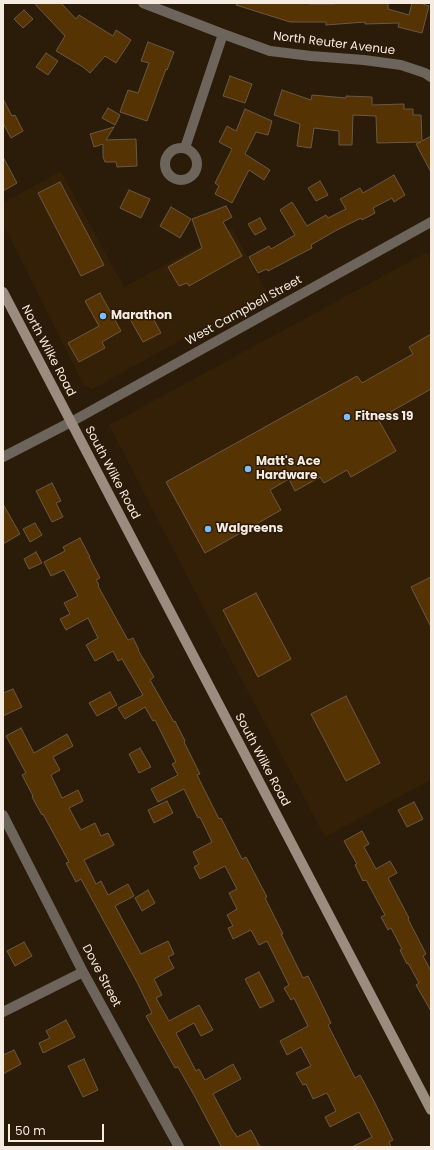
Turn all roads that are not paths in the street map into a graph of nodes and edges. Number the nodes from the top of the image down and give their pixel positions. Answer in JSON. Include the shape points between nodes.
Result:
{"nodes":[{"id":1,"x":143,"y":3,"type":"edge"},
{"id":2,"x":222,"y":34,"type":"junction"},
{"id":3,"x":431,"y":77,"type":"edge"},
{"id":4,"x":185,"y":148,"type":"dead end"},
{"id":5,"x":431,"y":222,"type":"edge"},
{"id":6,"x":3,"y":292,"type":"edge"},
{"id":7,"x":71,"y":422,"type":"junction"},
{"id":8,"x":3,"y":457,"type":"edge"},
{"id":9,"x":3,"y":815,"type":"edge"},
{"id":10,"x":83,"y":972,"type":"junction"},
{"id":11,"x":3,"y":1012,"type":"edge"},
{"id":12,"x":431,"y":1110,"type":"edge"},
{"id":13,"x":178,"y":1147,"type":"edge"}],
"edges":[{"from":1,"to":2,"type":"street","name":"North Reuter Avenue"},
{"from":2,"to":3,"type":"street","name":"North Reuter Avenue","via":[[270,50],[401,65]]},
{"from":2,"to":4,"type":"street"},
{"from":5,"to":7,"type":"street","name":"West Campbell Street"},
{"from":6,"to":7,"type":"main road","name":"North Wilke Road"},
{"from":7,"to":8,"type":"street","name":"West Campbell Street"},
{"from":7,"to":12,"type":"main road","name":"South Wilke Road"},
{"from":9,"to":10,"type":"street","name":"Dove Street"},
{"from":10,"to":11,"type":"street"},
{"from":10,"to":13,"type":"street","name":"Dove Street"}]}
